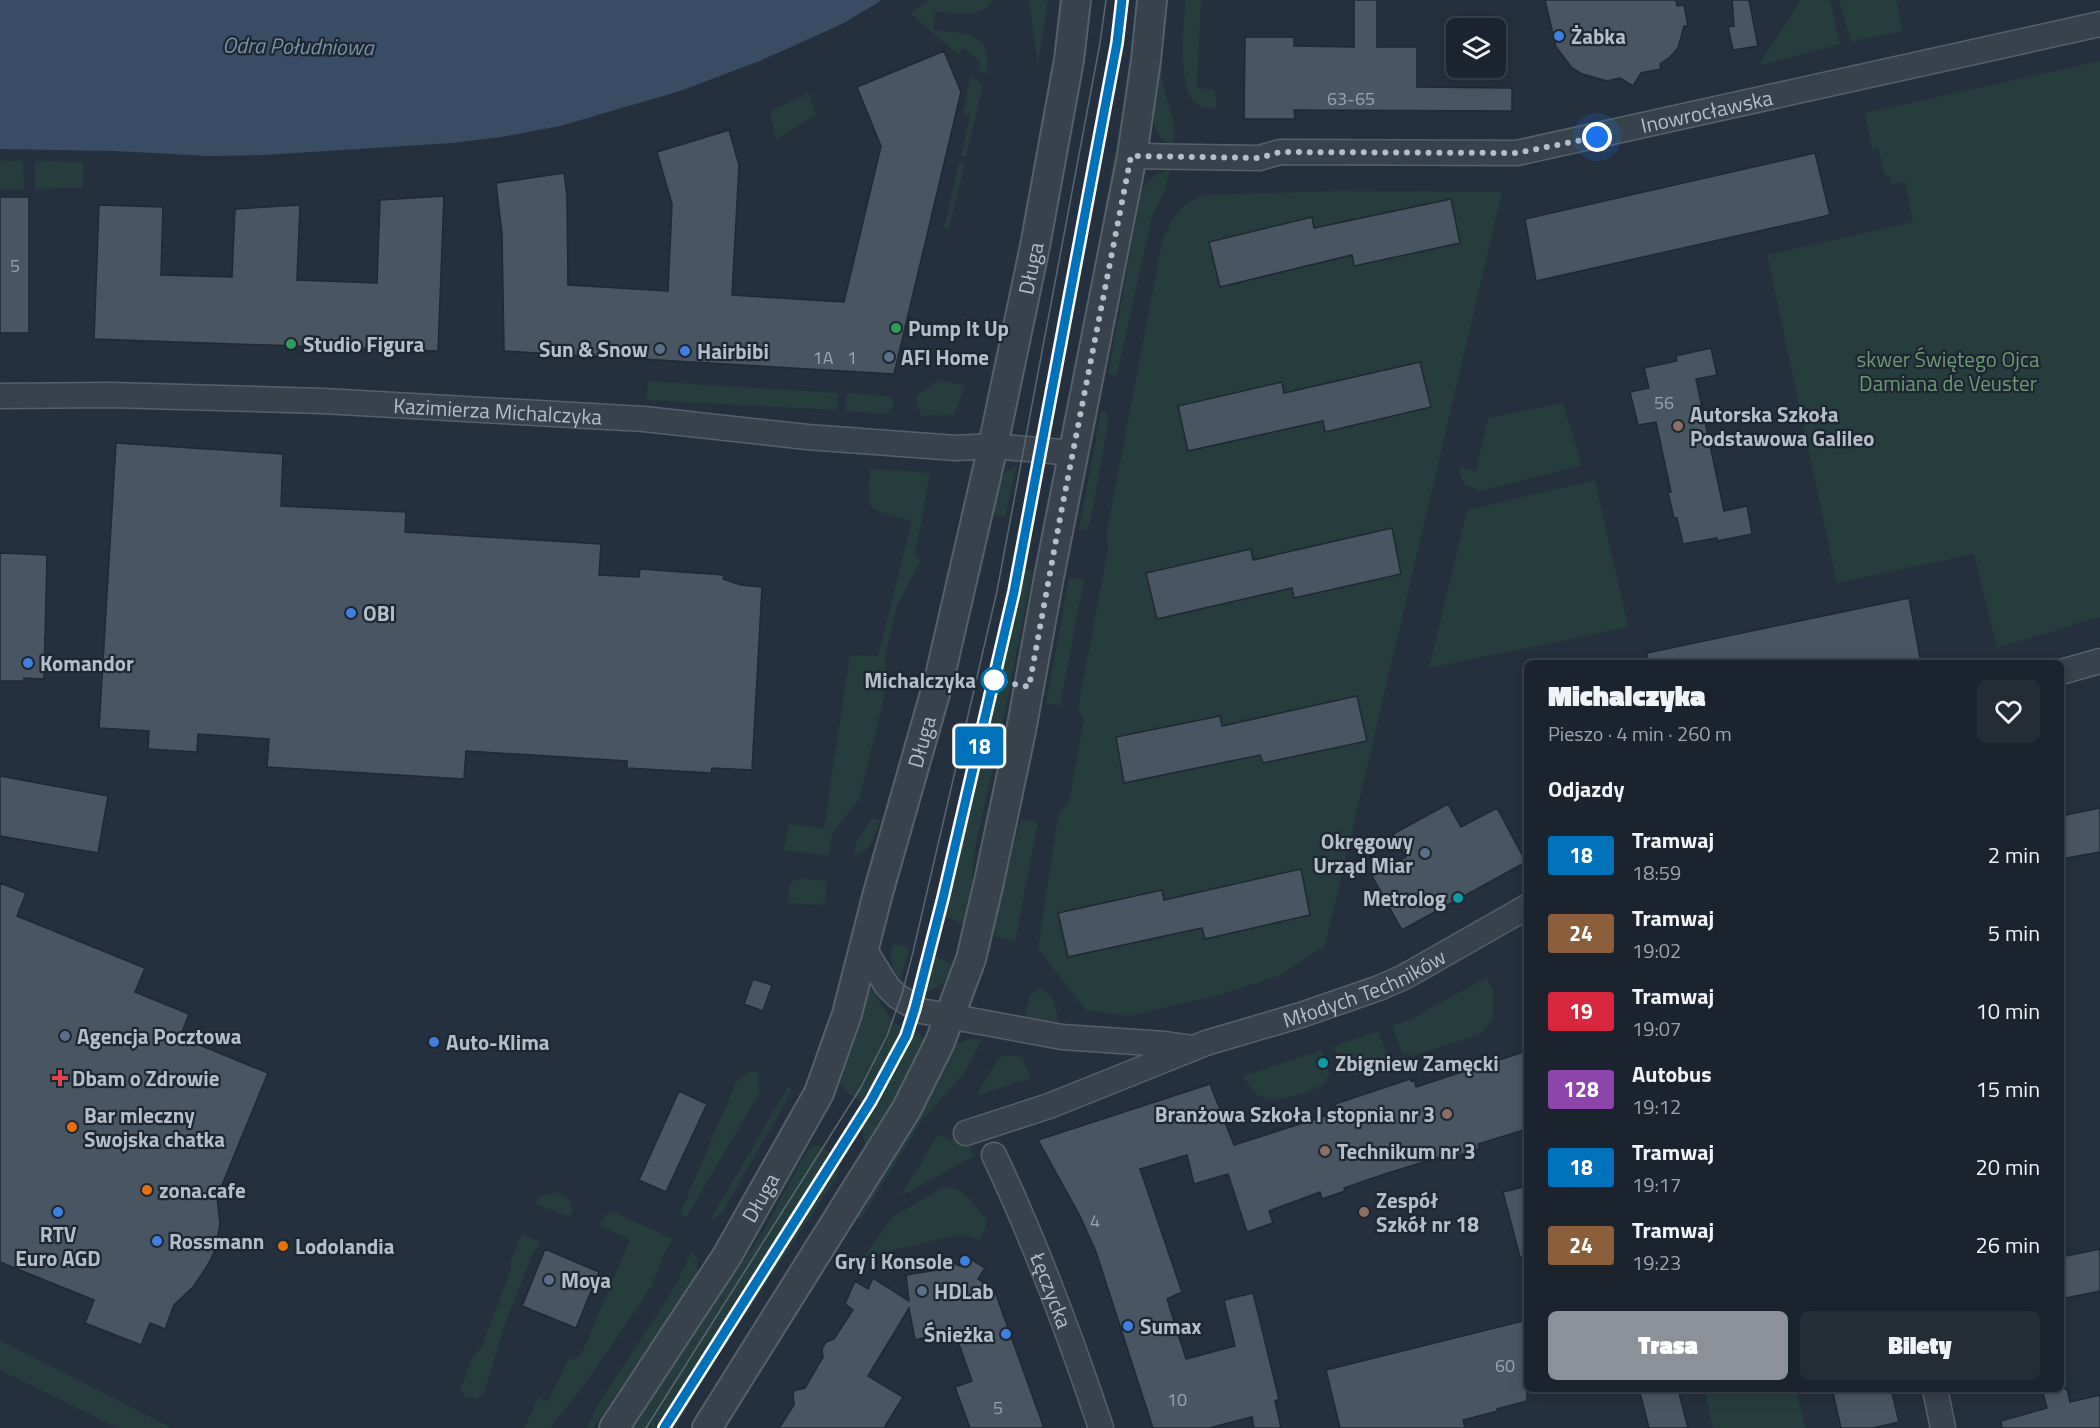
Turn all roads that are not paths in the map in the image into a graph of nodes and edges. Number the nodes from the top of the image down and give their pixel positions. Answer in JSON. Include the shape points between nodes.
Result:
{"nodes":[{"id":1,"x":1076,"y":0,"type":"edge"},
{"id":2,"x":1152,"y":0,"type":"edge"},
{"id":3,"x":2100,"y":24,"type":"edge"},
{"id":4,"x":1131,"y":156,"type":"junction"},
{"id":5,"x":0,"y":396,"type":"edge"},
{"id":6,"x":993,"y":446,"type":"junction"},
{"id":7,"x":1073,"y":453,"type":"junction"},
{"id":8,"x":2100,"y":661,"type":"edge"},
{"id":9,"x":2064,"y":671,"type":"edge"},
{"id":10,"x":1524,"y":909,"type":"edge"},
{"id":11,"x":864,"y":949,"type":"junction"},
{"id":12,"x":949,"y":1017,"type":"junction"},
{"id":13,"x":1193,"y":1048,"type":"junction"},
{"id":14,"x":966,"y":1133,"type":"dead end"},
{"id":15,"x":994,"y":1155,"type":"dead end"},
{"id":16,"x":1936,"y":1392,"type":"edge"},
{"id":17,"x":614,"y":1428,"type":"edge"},
{"id":18,"x":707,"y":1428,"type":"edge"},
{"id":19,"x":1101,"y":1428,"type":"edge"},
{"id":20,"x":1943,"y":1428,"type":"edge"}],
"edges":[{"from":1,"to":6,"type":"street","name":"Długa","via":[[1035,246]]},
{"from":2,"to":4,"type":"street"},
{"from":3,"to":4,"type":"street","name":"Inowrocławska","via":[[1517,153]]},
{"from":4,"to":7,"type":"street"},
{"from":5,"to":6,"type":"street","name":"Kazimierza Michalczyka","via":[[323,401],[644,419],[956,448]]},
{"from":6,"to":7,"type":"street","name":"Kazimierza Michalczyka"},
{"from":6,"to":11,"type":"street","name":"Długa","via":[[940,676]]},
{"from":7,"to":12,"type":"street","via":[[1022,731],[989,882],[970,958]]},
{"from":8,"to":9,"type":"street"},
{"from":10,"to":13,"type":"street","name":"Młodych Techników","via":[[1379,988]]},
{"from":11,"to":12,"type":"street","name":"Młodych Techników","via":[[900,999],[921,1011]]},
{"from":11,"to":17,"type":"street","name":"Długa","via":[[847,1014],[819,1093],[727,1256]]},
{"from":12,"to":13,"type":"street","name":"Młodych Techników","via":[[1062,1037]]},
{"from":12,"to":18,"type":"street","via":[[906,1110]]},
{"from":13,"to":14,"type":"street","name":"Młodych Techników","via":[[1049,1106]]},
{"from":15,"to":19,"type":"street","name":"Łęczycka","via":[[1065,1323]]},
{"from":16,"to":20,"type":"street"}]}
